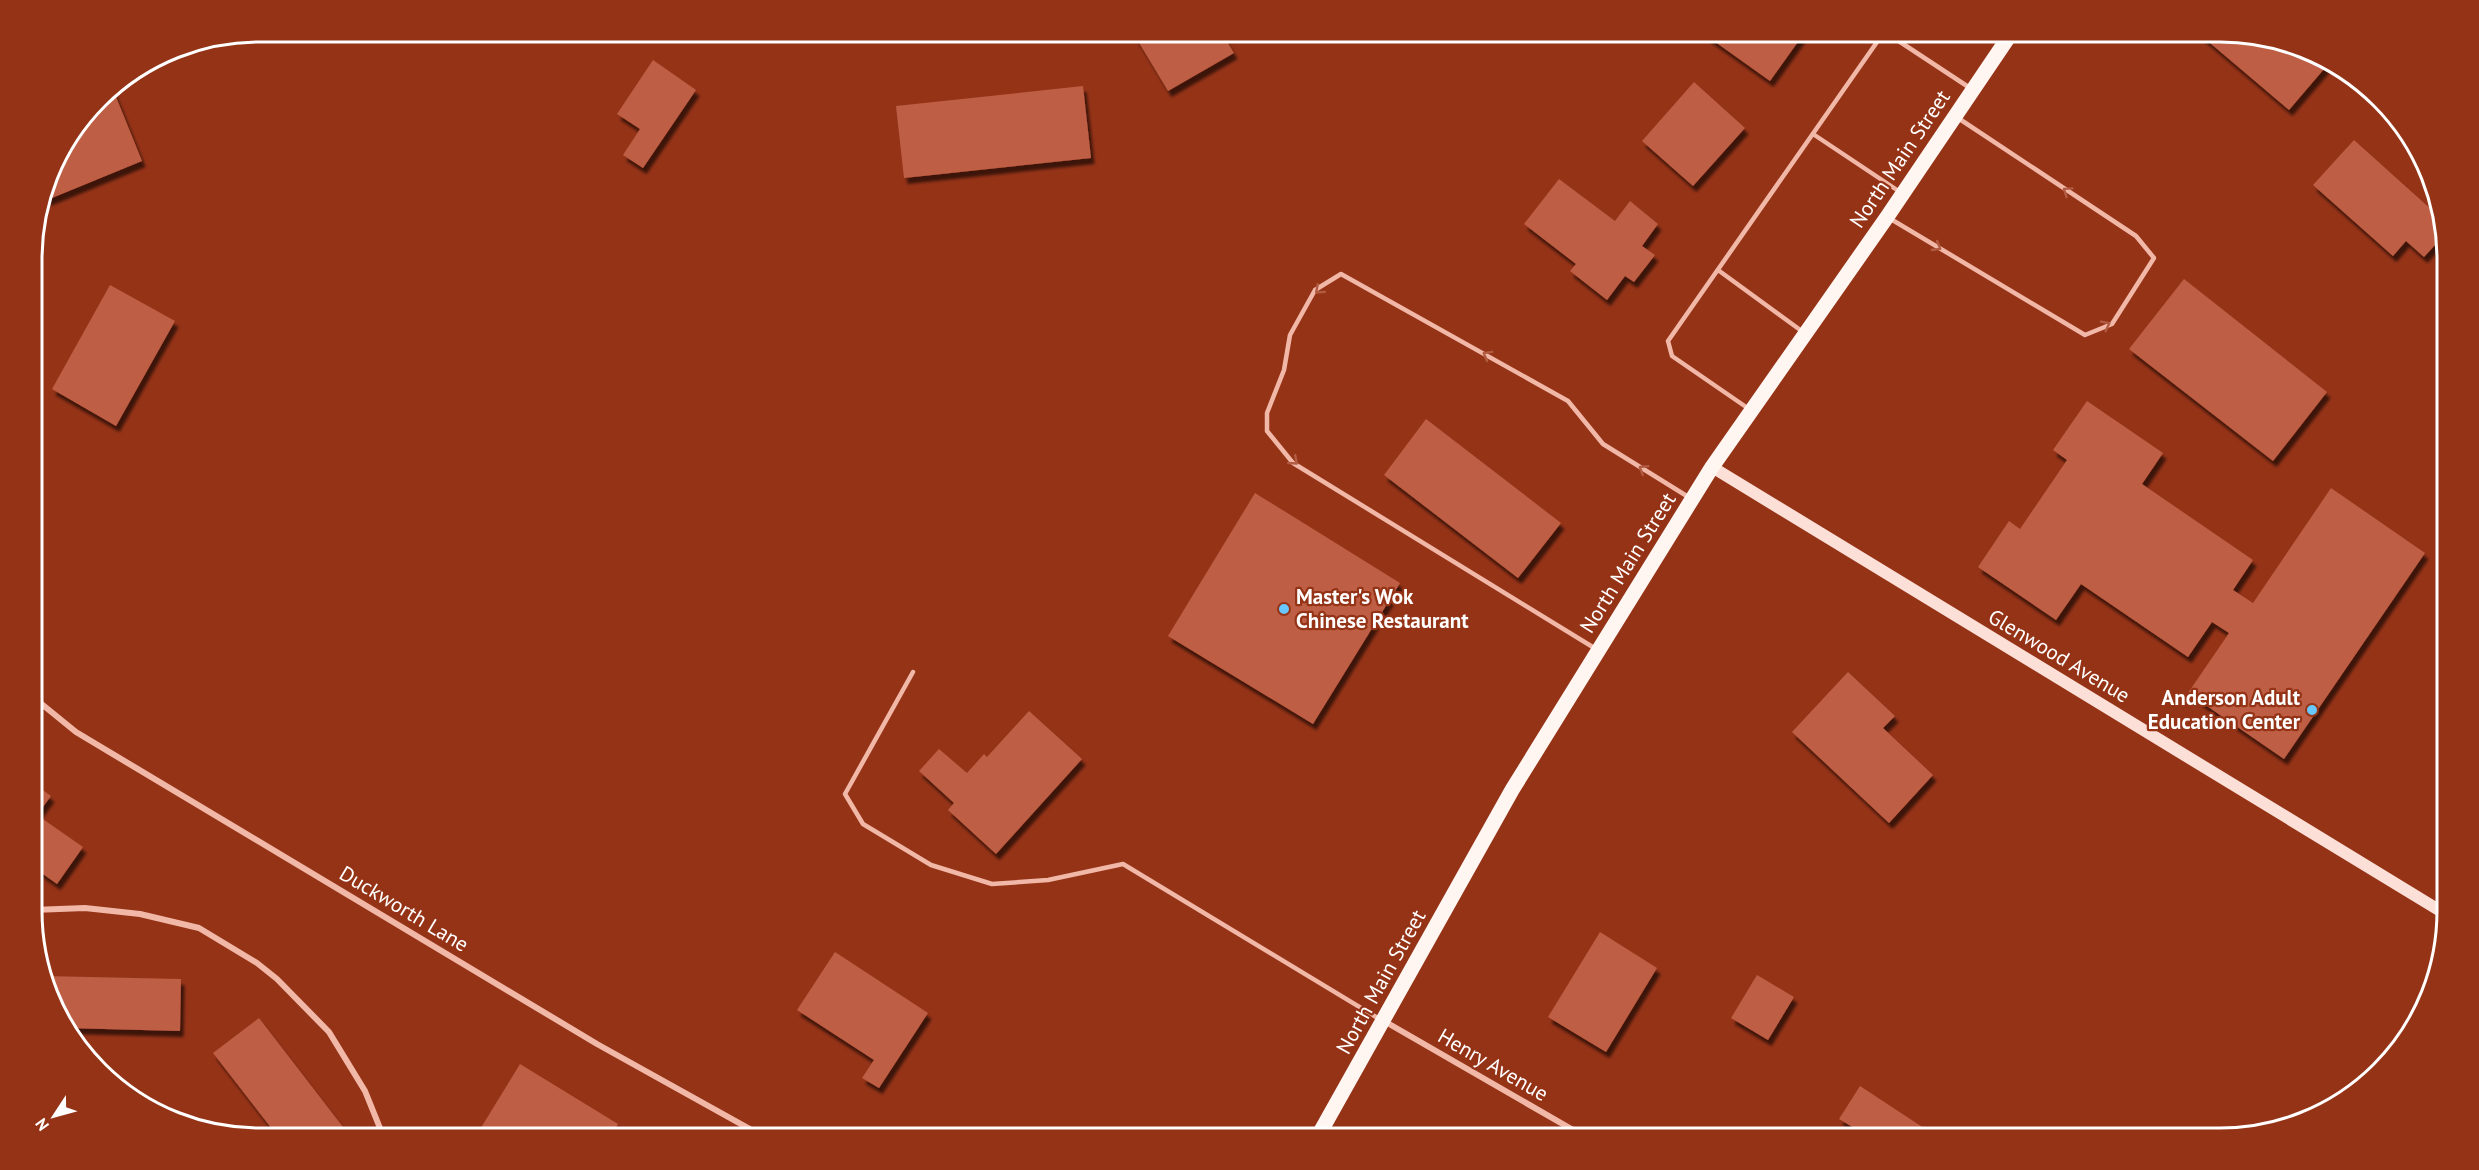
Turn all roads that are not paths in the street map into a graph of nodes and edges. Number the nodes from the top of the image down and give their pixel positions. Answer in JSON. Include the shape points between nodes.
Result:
{"nodes":[{"id":1,"x":1878,"y":42,"type":"edge"},
{"id":2,"x":1900,"y":42,"type":"edge"},
{"id":3,"x":2005,"y":42,"type":"edge"},
{"id":4,"x":1972,"y":89,"type":"junction"},
{"id":5,"x":1954,"y":115,"type":"junction"},
{"id":6,"x":1813,"y":134,"type":"junction"},
{"id":7,"x":1902,"y":194,"type":"junction"},
{"id":8,"x":1887,"y":217,"type":"junction"},
{"id":9,"x":1718,"y":270,"type":"junction"},
{"id":10,"x":1806,"y":333,"type":"junction"},
{"id":11,"x":1751,"y":411,"type":"junction"},
{"id":12,"x":1712,"y":467,"type":"junction"},
{"id":13,"x":1692,"y":499,"type":"junction"},
{"id":14,"x":1599,"y":651,"type":"junction"},
{"id":15,"x":913,"y":672,"type":"dead end"},
{"id":16,"x":42,"y":704,"type":"edge"},
{"id":17,"x":2437,"y":909,"type":"edge"},
{"id":18,"x":42,"y":910,"type":"edge"},
{"id":19,"x":1383,"y":1021,"type":"junction"},
{"id":20,"x":380,"y":1128,"type":"edge"},
{"id":21,"x":748,"y":1128,"type":"edge"},
{"id":22,"x":1323,"y":1128,"type":"edge"},
{"id":23,"x":1570,"y":1128,"type":"edge"}],
"edges":[{"from":1,"to":6,"type":"lane"},
{"from":2,"to":4,"type":"lane"},
{"from":3,"to":4,"type":"main road","name":"North Main Street"},
{"from":4,"to":5,"type":"main road","name":"North Main Street"},
{"from":5,"to":7,"type":"main road","name":"North Main Street"},
{"from":8,"to":5,"type":"lane","one_way":true,"via":[[2085,334],[2112,324],[2154,258],[2136,236]]},
{"from":6,"to":7,"type":"lane"},
{"from":6,"to":9,"type":"lane"},
{"from":7,"to":8,"type":"main road","name":"North Main Street"},
{"from":8,"to":10,"type":"main road","name":"North Main Street"},
{"from":9,"to":10,"type":"lane"},
{"from":9,"to":11,"type":"lane","via":[[1668,341],[1672,356]]},
{"from":10,"to":11,"type":"main road","name":"North Main Street"},
{"from":11,"to":12,"type":"main road","name":"North Main Street"},
{"from":12,"to":13,"type":"main road","name":"North Main Street"},
{"from":12,"to":17,"type":"street","name":"Glenwood Avenue"},
{"from":13,"to":14,"type":"main road","name":"North Main Street"},
{"from":13,"to":14,"type":"lane","one_way":true,"via":[[1603,444],[1568,401],[1352,280],[1341,274],[1315,290],[1290,335],[1284,370],[1267,413],[1267,431],[1293,463]]},
{"from":14,"to":19,"type":"main road","name":"North Main Street","via":[[1512,790]]},
{"from":15,"to":19,"type":"lane","via":[[845,794],[863,824],[932,865],[992,884],[1048,880],[1123,864]]},
{"from":16,"to":21,"type":"street","name":"Duckworth Lane","via":[[76,732],[597,1044]]},
{"from":18,"to":20,"type":"street","via":[[85,908],[140,914],[199,928],[257,963],[329,1032],[365,1091]]},
{"from":19,"to":22,"type":"main road","name":"North Main Street"},
{"from":19,"to":23,"type":"street","name":"Henry Avenue"}]}
